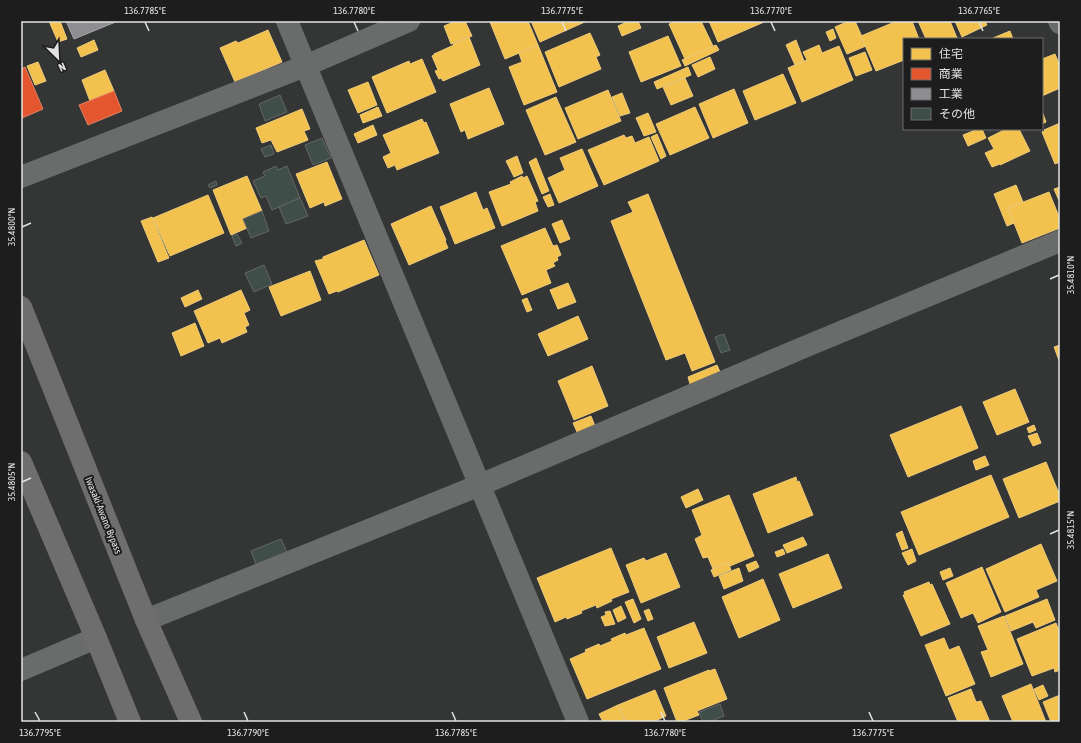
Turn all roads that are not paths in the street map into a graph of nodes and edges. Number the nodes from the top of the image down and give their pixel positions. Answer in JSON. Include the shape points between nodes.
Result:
{"nodes":[{"id":1,"x":287,"y":21,"type":"edge"},
{"id":2,"x":409,"y":21,"type":"edge"},
{"id":3,"x":305,"y":66,"type":"junction"},
{"id":4,"x":21,"y":177,"type":"edge"},
{"id":5,"x":1060,"y":241,"type":"edge"},
{"id":6,"x":21,"y":307,"type":"edge"},
{"id":7,"x":21,"y":462,"type":"edge"},
{"id":8,"x":480,"y":485,"type":"junction"},
{"id":9,"x":146,"y":620,"type":"junction"},
{"id":10,"x":96,"y":638,"type":"junction"},
{"id":11,"x":21,"y":670,"type":"edge"},
{"id":12,"x":130,"y":722,"type":"edge"},
{"id":13,"x":191,"y":722,"type":"edge"},
{"id":14,"x":578,"y":722,"type":"edge"}],
"edges":[{"from":1,"to":3,"type":"street"},
{"from":2,"to":3,"type":"street"},
{"from":3,"to":4,"type":"street"},
{"from":3,"to":8,"type":"street"},
{"from":5,"to":8,"type":"street"},
{"from":6,"to":9,"type":"highway","name":"Iwasaki-Awano Bypass"},
{"from":7,"to":10,"type":"highway"},
{"from":8,"to":9,"type":"street"},
{"from":8,"to":14,"type":"street"},
{"from":9,"to":13,"type":"highway","name":"Iwasaki-Awano Bypass"},
{"from":10,"to":11,"type":"street"},
{"from":10,"to":12,"type":"highway"}]}
